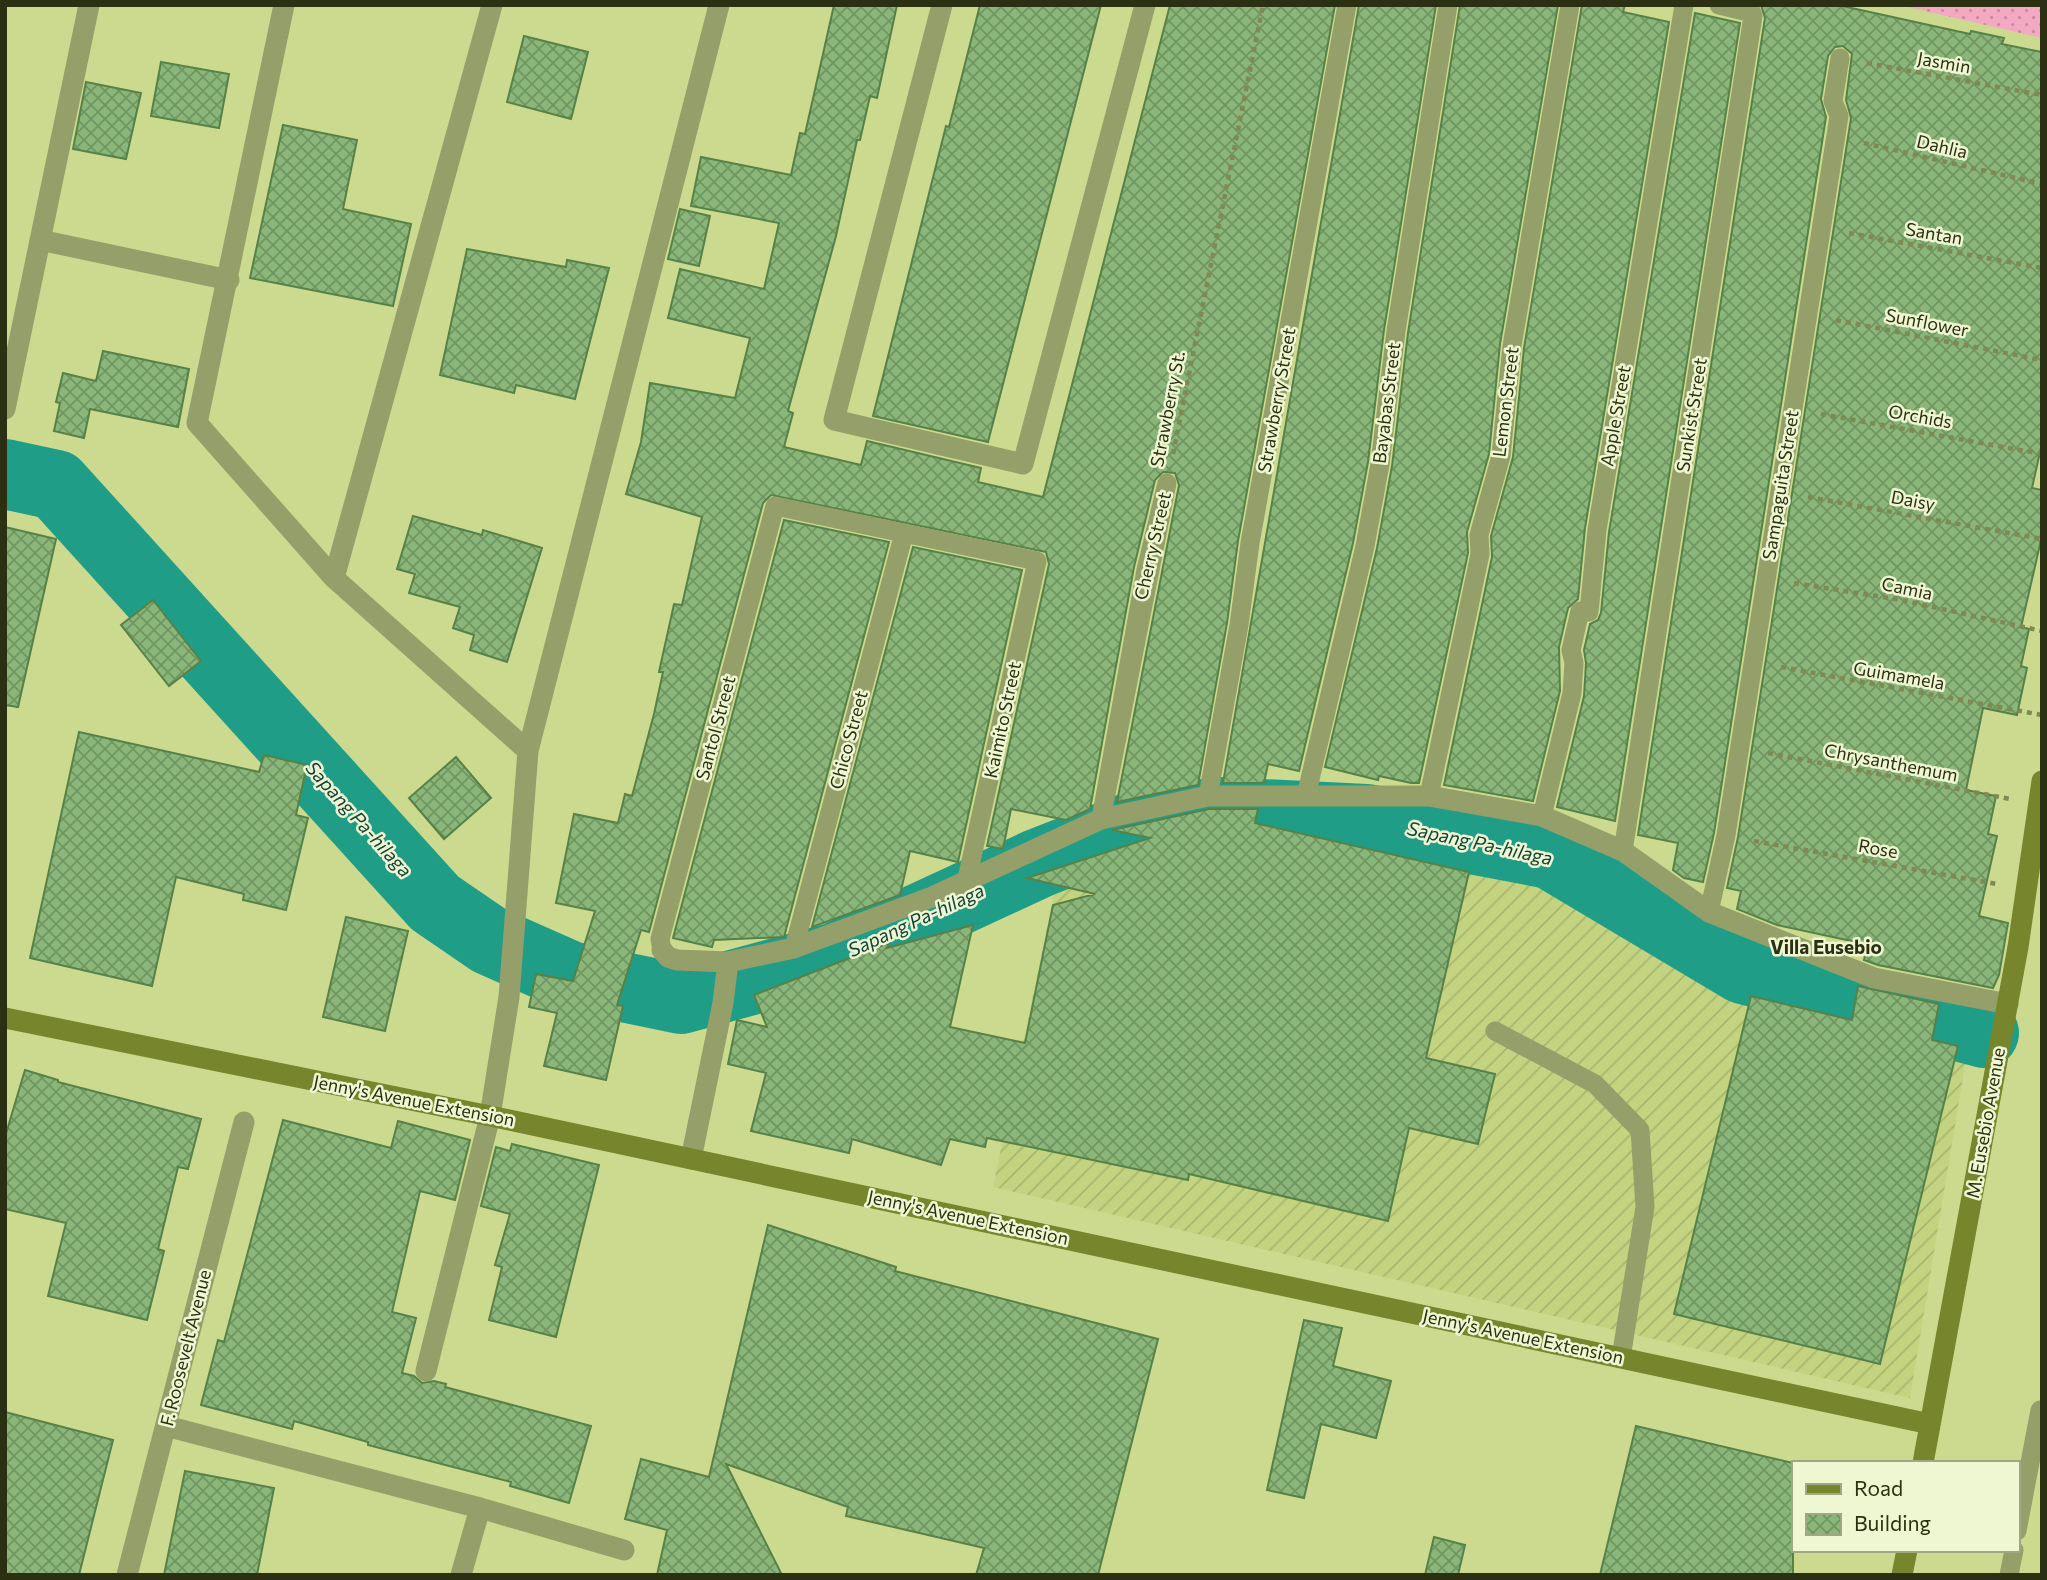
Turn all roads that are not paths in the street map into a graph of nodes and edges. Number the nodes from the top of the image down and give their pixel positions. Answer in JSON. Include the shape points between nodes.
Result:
{"nodes":[{"id":1,"x":89,"y":5,"type":"edge"},
{"id":2,"x":284,"y":5,"type":"edge"},
{"id":3,"x":492,"y":5,"type":"edge"},
{"id":4,"x":719,"y":5,"type":"edge"},
{"id":5,"x":942,"y":5,"type":"edge"},
{"id":6,"x":1145,"y":5,"type":"edge"},
{"id":7,"x":1346,"y":5,"type":"edge"},
{"id":8,"x":1448,"y":5,"type":"edge"},
{"id":9,"x":1570,"y":5,"type":"edge"},
{"id":10,"x":1684,"y":5,"type":"edge"},
{"id":11,"x":1719,"y":5,"type":"edge"},
{"id":12,"x":1840,"y":58,"type":"road end"},
{"id":13,"x":40,"y":240,"type":"junction"},
{"id":14,"x":229,"y":280,"type":"junction"},
{"id":15,"x":5,"y":410,"type":"edge"},
{"id":16,"x":904,"y":533,"type":"junction"},
{"id":17,"x":334,"y":578,"type":"junction"},
{"id":18,"x":528,"y":751,"type":"junction"},
{"id":19,"x":2042,"y":781,"type":"edge"},
{"id":20,"x":1208,"y":796,"type":"junction"},
{"id":21,"x":1306,"y":796,"type":"junction"},
{"id":22,"x":1429,"y":796,"type":"junction"},
{"id":23,"x":1542,"y":816,"type":"junction"},
{"id":24,"x":1101,"y":819,"type":"junction"},
{"id":25,"x":1623,"y":851,"type":"junction"},
{"id":26,"x":967,"y":879,"type":"junction"},
{"id":27,"x":1709,"y":912,"type":"junction"},
{"id":28,"x":794,"y":948,"type":"junction"},
{"id":29,"x":662,"y":950,"type":"joint"},
{"id":30,"x":727,"y":970,"type":"junction"},
{"id":31,"x":2008,"y":1004,"type":"junction"},
{"id":32,"x":5,"y":1018,"type":"edge"},
{"id":33,"x":1495,"y":1031,"type":"dead end"},
{"id":34,"x":490,"y":1116,"type":"junction"},
{"id":35,"x":244,"y":1122,"type":"dead end"},
{"id":36,"x":691,"y":1159,"type":"junction"},
{"id":37,"x":1621,"y":1358,"type":"junction"},
{"id":38,"x":426,"y":1371,"type":"dead end"},
{"id":39,"x":2040,"y":1410,"type":"edge"},
{"id":40,"x":1930,"y":1424,"type":"junction"},
{"id":41,"x":166,"y":1426,"type":"junction"},
{"id":42,"x":1923,"y":1461,"type":"edge"},
{"id":43,"x":480,"y":1508,"type":"junction"},
{"id":44,"x":2019,"y":1520,"type":"edge"},
{"id":45,"x":624,"y":1550,"type":"dead end"},
{"id":46,"x":1907,"y":1552,"type":"edge"},
{"id":47,"x":2014,"y":1552,"type":"edge"},
{"id":48,"x":127,"y":1575,"type":"edge"},
{"id":49,"x":461,"y":1575,"type":"edge"},
{"id":50,"x":1902,"y":1575,"type":"edge"},
{"id":51,"x":2009,"y":1575,"type":"edge"}],
"edges":[{"from":1,"to":13,"type":"street"},
{"from":2,"to":14,"type":"street"},
{"from":3,"to":17,"type":"street"},
{"from":4,"to":18,"type":"street"},
{"from":5,"to":6,"type":"street","via":[[834,420],[1023,464]]},
{"from":7,"to":20,"type":"lane","name":"Strawberry Street"},
{"from":8,"to":21,"type":"lane","name":"Bayabas Street","via":[[1396,331],[1378,478]]},
{"from":9,"to":22,"type":"lane","name":"Lemon Street","via":[[1512,346],[1501,456],[1479,535],[1480,554]]},
{"from":10,"to":23,"type":"lane","name":"Apple Street","via":[[1599,518],[1589,612],[1580,611],[1571,650],[1572,693]]},
{"from":11,"to":25,"type":"lane","name":"Sunkist Street","via":[[1753,16]]},
{"from":12,"to":27,"type":"lane","name":"Sampaguita Street","via":[[1833,101],[1839,116],[1836,136],[1726,835]]},
{"from":13,"to":14,"type":"street"},
{"from":13,"to":15,"type":"street"},
{"from":14,"to":17,"type":"street","via":[[197,424]]},
{"from":16,"to":26,"type":"lane","name":"Kaimito Street","via":[[1037,561]]},
{"from":16,"to":28,"type":"lane","name":"Chico Street"},
{"from":16,"to":29,"type":"lane","name":"Santol Street","via":[[775,506],[660,939]]},
{"from":17,"to":18,"type":"street"},
{"from":18,"to":34,"type":"street","via":[[509,997]]},
{"from":19,"to":31,"type":"street","name":"M. Eusebio Avenue"},
{"from":20,"to":21,"type":"street"},
{"from":20,"to":24,"type":"street"},
{"from":21,"to":22,"type":"street"},
{"from":22,"to":23,"type":"street"},
{"from":23,"to":25,"type":"street"},
{"from":24,"to":24,"type":"lane","name":"Cherry Street","via":[[1138,631],[1167,483],[1146,570]]},
{"from":24,"to":26,"type":"street"},
{"from":25,"to":27,"type":"street"},
{"from":26,"to":28,"type":"street","via":[[932,897]]},
{"from":27,"to":31,"type":"street","via":[[1874,978]]},
{"from":28,"to":30,"type":"street"},
{"from":29,"to":30,"type":"street","via":[[677,960]]},
{"from":30,"to":36,"type":"street"},
{"from":31,"to":40,"type":"street","name":"M. Eusebio Avenue"},
{"from":32,"to":34,"type":"street","name":"Jenny's Avenue Extension"},
{"from":33,"to":37,"type":"lane","via":[[1595,1084],[1640,1130],[1645,1207]]},
{"from":34,"to":36,"type":"street","name":"Jenny's Avenue Extension"},
{"from":34,"to":38,"type":"street"},
{"from":35,"to":41,"type":"street","name":"F. Roosevelt Avenue"},
{"from":36,"to":37,"type":"street","name":"Jenny's Avenue Extension"},
{"from":37,"to":40,"type":"street","name":"Jenny's Avenue Extension"},
{"from":39,"to":44,"type":"lane"},
{"from":40,"to":42,"type":"street","name":"M. Eusebio Avenue"},
{"from":41,"to":43,"type":"street"},
{"from":41,"to":48,"type":"street","name":"F. Roosevelt Avenue"},
{"from":43,"to":45,"type":"street"},
{"from":43,"to":49,"type":"street"},
{"from":46,"to":50,"type":"street"},
{"from":47,"to":51,"type":"lane"}]}
